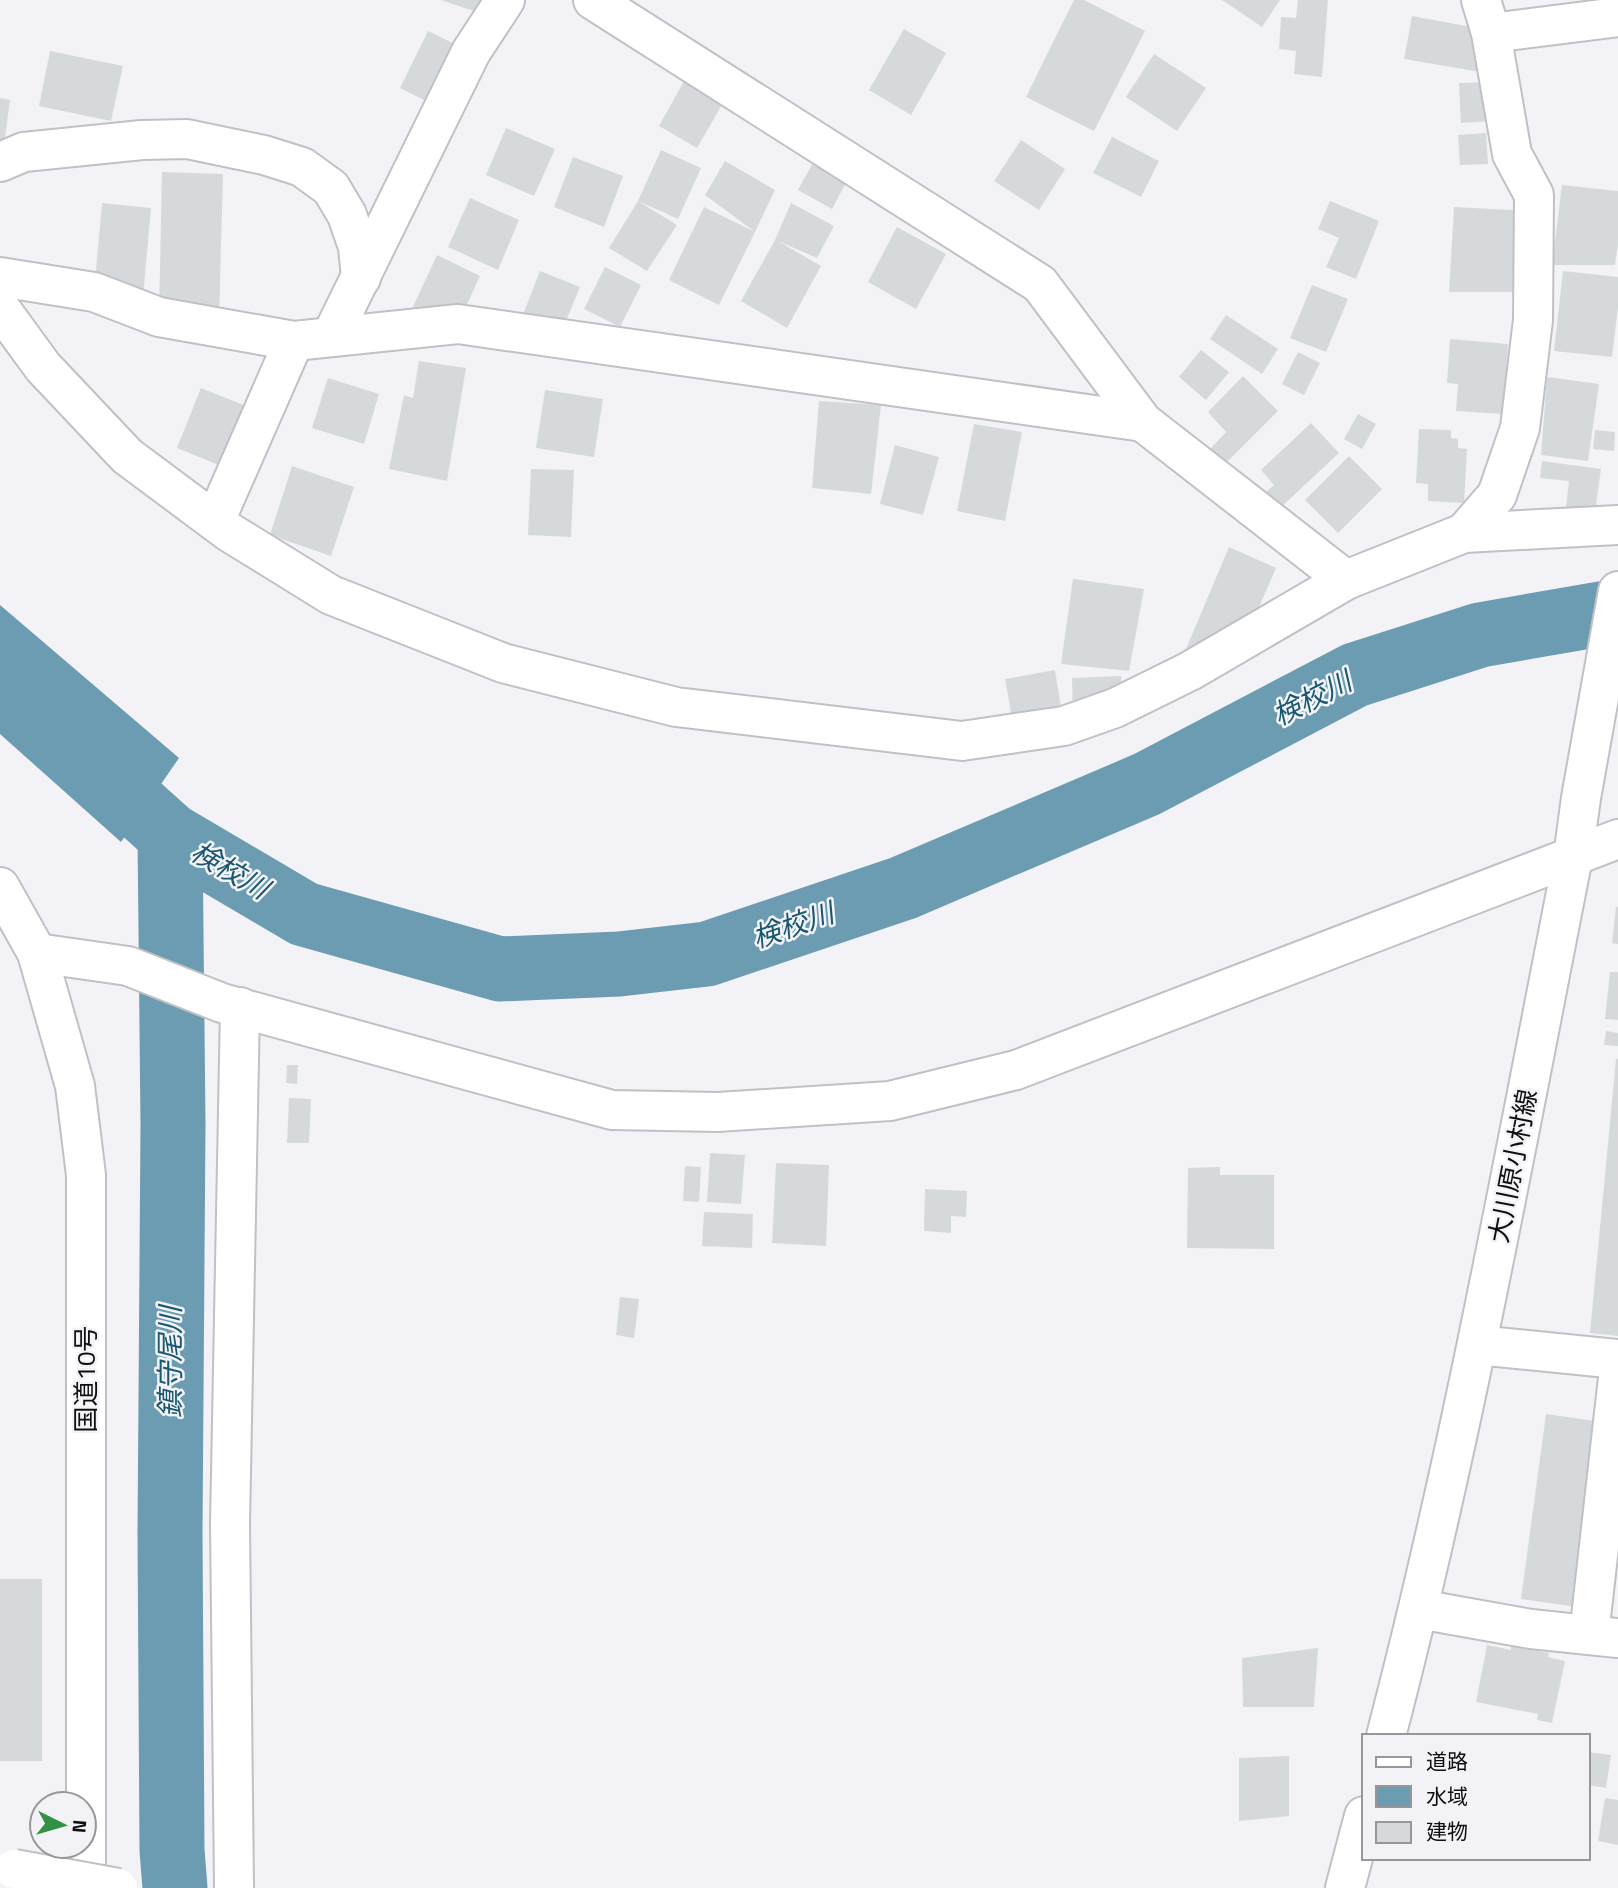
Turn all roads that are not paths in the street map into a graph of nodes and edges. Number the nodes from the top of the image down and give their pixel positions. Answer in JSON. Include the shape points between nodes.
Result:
{"nodes":[{"id":1,"x":505,"y":0,"type":"edge"},
{"id":2,"x":593,"y":0,"type":"edge"},
{"id":3,"x":1486,"y":16,"type":"edge"},
{"id":4,"x":1618,"y":17,"type":"edge"},
{"id":5,"x":0,"y":162,"type":"edge"},
{"id":6,"x":0,"y":277,"type":"edge"},
{"id":7,"x":361,"y":278,"type":"junction"},
{"id":8,"x":0,"y":308,"type":"edge"},
{"id":9,"x":331,"y":337,"type":"junction"},
{"id":10,"x":294,"y":341,"type":"junction"},
{"id":11,"x":1143,"y":422,"type":"junction"},
{"id":12,"x":215,"y":521,"type":"junction"},
{"id":13,"x":1618,"y":525,"type":"edge"},
{"id":14,"x":1464,"y":533,"type":"junction"},
{"id":15,"x":1346,"y":580,"type":"junction"},
{"id":16,"x":1618,"y":591,"type":"edge"},
{"id":17,"x":1618,"y":839,"type":"edge"},
{"id":18,"x":1573,"y":857,"type":"junction"},
{"id":19,"x":0,"y":887,"type":"edge"},
{"id":20,"x":37,"y":953,"type":"junction"},
{"id":21,"x":231,"y":1005,"type":"junction"},
{"id":22,"x":1477,"y":1345,"type":"junction"},
{"id":23,"x":1618,"y":1359,"type":"edge"},
{"id":24,"x":1618,"y":1378,"type":"edge"},
{"id":25,"x":1419,"y":1609,"type":"junction"},
{"id":26,"x":1603,"y":1637,"type":"edge"},
{"id":27,"x":1387,"y":1734,"type":"edge"},
{"id":28,"x":1362,"y":1824,"type":"edge"},
{"id":29,"x":7,"y":1867,"type":"edge"},
{"id":30,"x":86,"y":1888,"type":"edge"},
{"id":31,"x":118,"y":1888,"type":"edge"},
{"id":32,"x":234,"y":1888,"type":"edge"},
{"id":33,"x":1345,"y":1888,"type":"edge"}],
"edges":[{"from":1,"to":7,"type":"main road","via":[[471,52]]},
{"from":2,"to":11,"type":"main road","via":[[1040,284]]},
{"from":3,"to":4,"type":"main road"},
{"from":3,"to":14,"type":"main road","via":[[1512,154],[1534,195],[1533,320],[1520,428],[1497,495]]},
{"from":5,"to":7,"type":"main road","via":[[24,152],[187,139],[302,167],[331,188],[347,215],[358,247]]},
{"from":6,"to":10,"type":"main road","via":[[94,292],[159,317]]},
{"from":7,"to":9,"type":"main road"},
{"from":8,"to":12,"type":"main road","via":[[43,367],[127,456]]},
{"from":9,"to":10,"type":"main road"},
{"from":9,"to":11,"type":"main road","via":[[458,324]]},
{"from":10,"to":12,"type":"main road"},
{"from":11,"to":15,"type":"main road"},
{"from":12,"to":15,"type":"main road","via":[[331,595],[503,663],[676,707],[962,741],[1064,726],[1115,708],[1190,671]]},
{"from":13,"to":14,"type":"main road"},
{"from":14,"to":15,"type":"main road"},
{"from":16,"to":18,"type":"main road","name":"大川原小村線"},
{"from":17,"to":18,"type":"main road"},
{"from":18,"to":21,"type":"main road","via":[[1016,1070],[890,1101],[718,1112],[612,1110]]},
{"from":18,"to":22,"type":"main road","name":"大川原小村線"},
{"from":19,"to":20,"type":"main road","name":"国道10号"},
{"from":20,"to":21,"type":"main road","via":[[128,966]]},
{"from":20,"to":30,"type":"main road","name":"国道10号","via":[[75,1086],[86,1175]]},
{"from":21,"to":32,"type":"main road"},
{"from":22,"to":23,"type":"main road"},
{"from":22,"to":25,"type":"main road","name":"大川原小村線"},
{"from":24,"to":26,"type":"main road"},
{"from":25,"to":26,"type":"main road"},
{"from":25,"to":27,"type":"main road","name":"大川原小村線"},
{"from":28,"to":33,"type":"main road"},
{"from":29,"to":31,"type":"main road","bridge":true}]}
